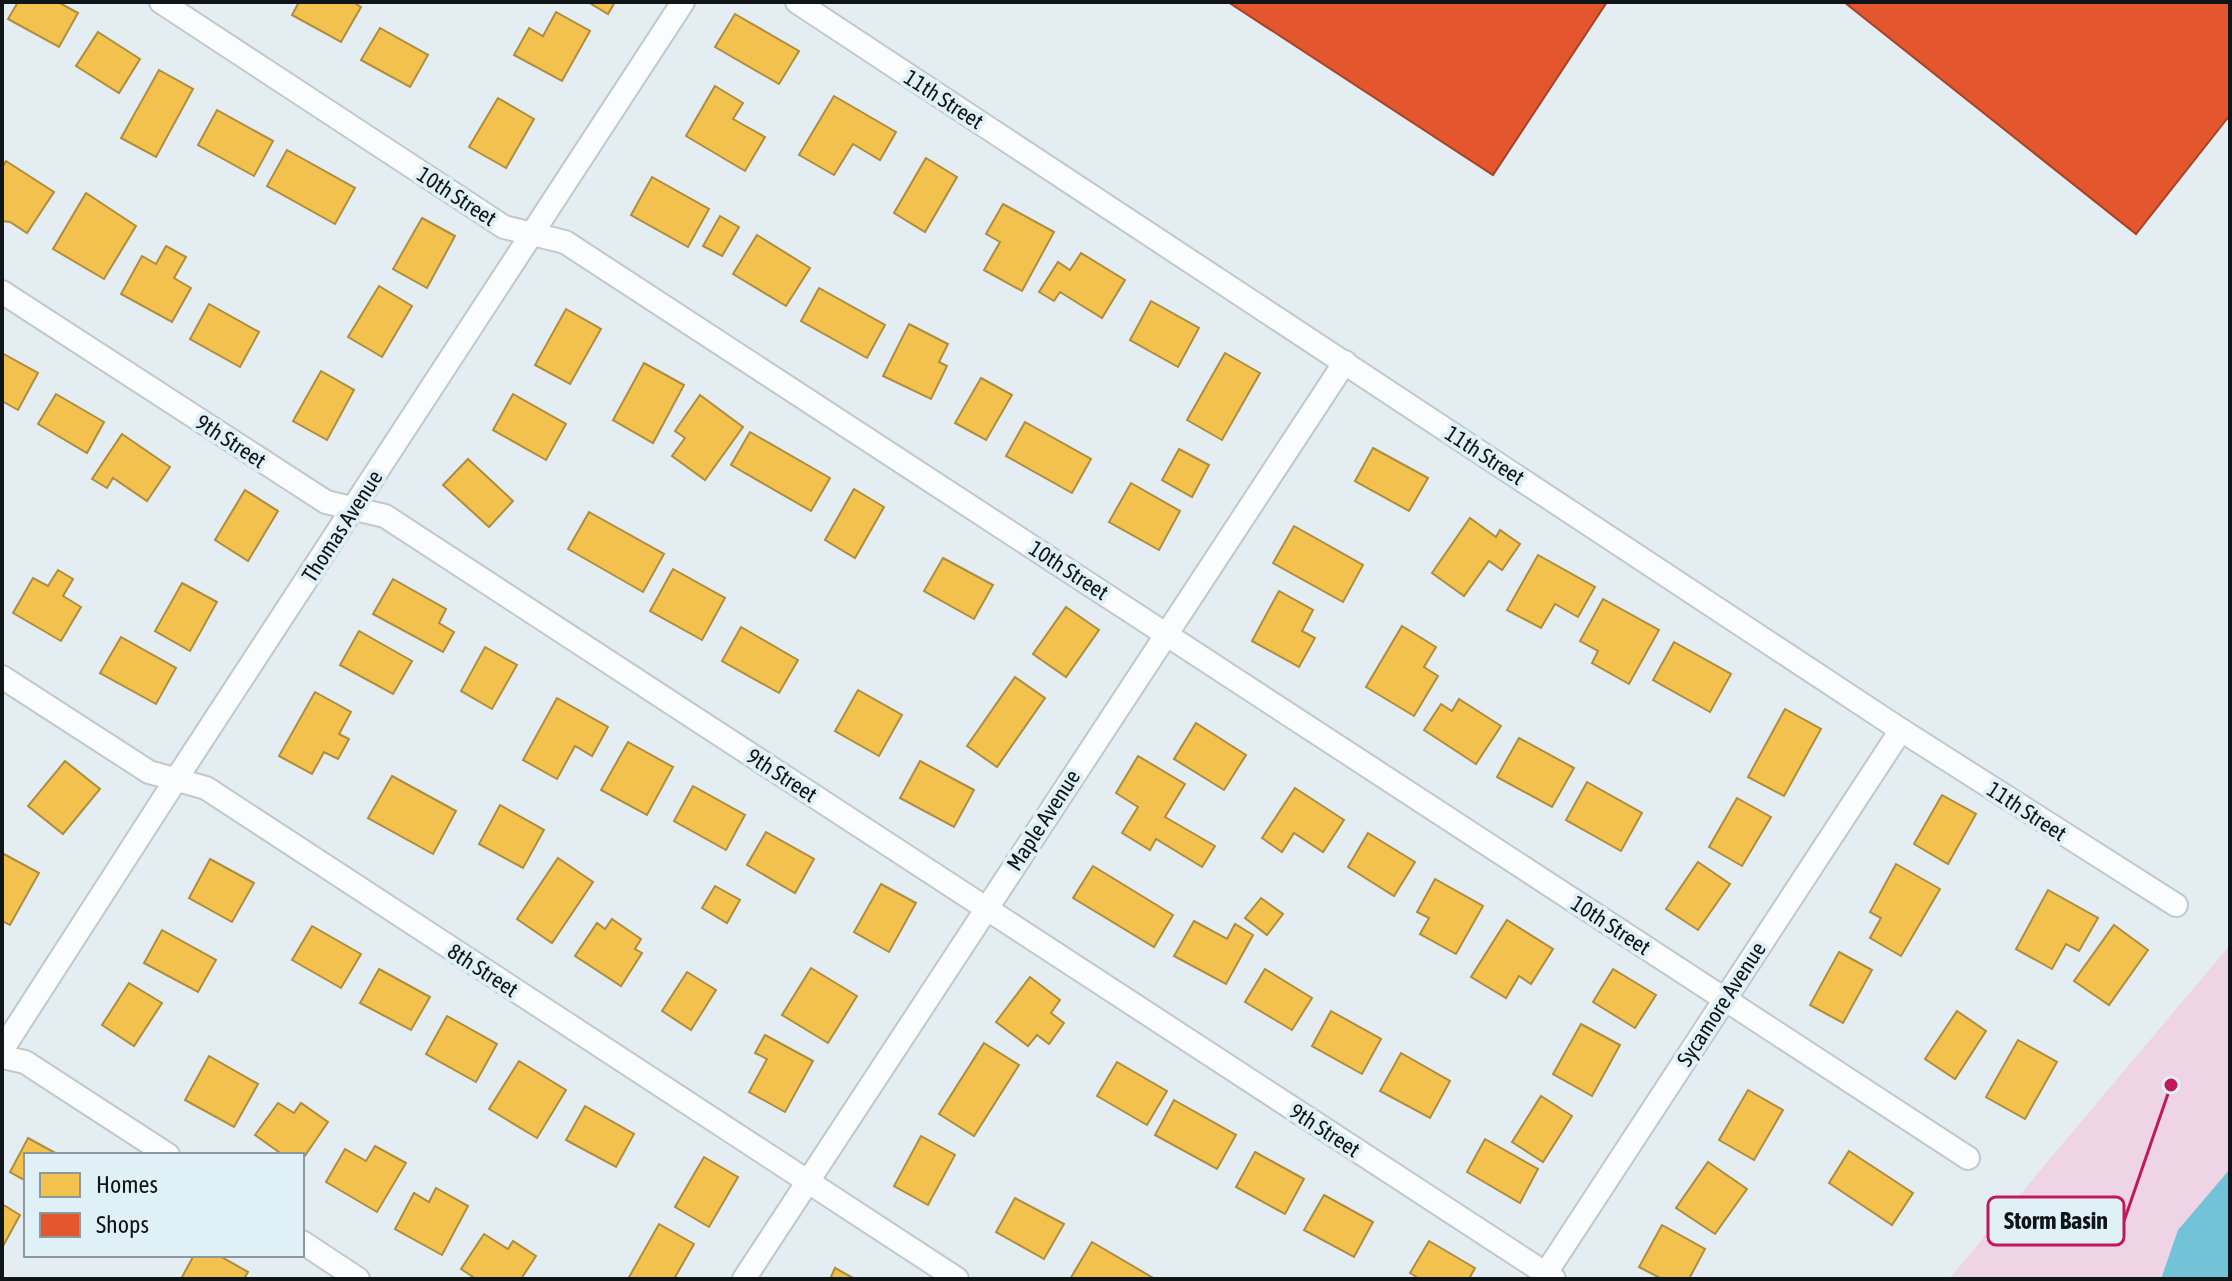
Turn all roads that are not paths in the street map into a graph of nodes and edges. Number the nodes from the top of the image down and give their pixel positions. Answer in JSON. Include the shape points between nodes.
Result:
{"nodes":[{"id":1,"x":161,"y":2,"type":"edge"},
{"id":2,"x":683,"y":2,"type":"edge"},
{"id":3,"x":797,"y":2,"type":"edge"},
{"id":4,"x":532,"y":235,"type":"junction"},
{"id":5,"x":2,"y":292,"type":"edge"},
{"id":6,"x":1345,"y":362,"type":"junction"},
{"id":7,"x":353,"y":508,"type":"junction"},
{"id":8,"x":1165,"y":633,"type":"junction"},
{"id":9,"x":2,"y":677,"type":"edge"},
{"id":10,"x":1901,"y":730,"type":"junction"},
{"id":11,"x":175,"y":781,"type":"junction"},
{"id":12,"x":2176,"y":905,"type":"dead end"},
{"id":13,"x":986,"y":908,"type":"junction"},
{"id":14,"x":1724,"y":999,"type":"junction"},
{"id":15,"x":2,"y":1050,"type":"edge"},
{"id":16,"x":2,"y":1057,"type":"edge"},
{"id":17,"x":165,"y":1153,"type":"edge"},
{"id":18,"x":1968,"y":1158,"type":"dead end"},
{"id":19,"x":808,"y":1181,"type":"junction"},
{"id":20,"x":304,"y":1243,"type":"edge"},
{"id":21,"x":1547,"y":1277,"type":"edge"},
{"id":22,"x":358,"y":1279,"type":"edge"},
{"id":23,"x":744,"y":1279,"type":"edge"},
{"id":24,"x":957,"y":1279,"type":"edge"}],
"edges":[{"from":1,"to":4,"type":"street","name":"10th Street","via":[[504,227]]},
{"from":2,"to":4,"type":"street","name":"Thomas Avenue"},
{"from":3,"to":6,"type":"street","name":"11th Street"},
{"from":4,"to":7,"type":"street","name":"Thomas Avenue"},
{"from":4,"to":8,"type":"street","name":"10th Street","via":[[565,242]]},
{"from":5,"to":7,"type":"street","name":"9th Street","via":[[326,502]]},
{"from":6,"to":8,"type":"street","name":"Maple Avenue"},
{"from":6,"to":10,"type":"street","name":"11th Street"},
{"from":7,"to":11,"type":"street","name":"Thomas Avenue"},
{"from":7,"to":13,"type":"street","name":"9th Street","via":[[385,516]]},
{"from":8,"to":13,"type":"street","name":"Maple Avenue"},
{"from":8,"to":14,"type":"street","name":"10th Street"},
{"from":9,"to":11,"type":"street","name":"8th Street","via":[[149,772]]},
{"from":10,"to":12,"type":"street","name":"11th Street"},
{"from":10,"to":14,"type":"street","name":"Sycamore Avenue"},
{"from":11,"to":15,"type":"street","name":"Thomas Avenue"},
{"from":11,"to":19,"type":"street","name":"8th Street","via":[[206,788]]},
{"from":13,"to":19,"type":"street","name":"Maple Avenue"},
{"from":13,"to":21,"type":"street","name":"9th Street"},
{"from":14,"to":18,"type":"street","name":"10th Street"},
{"from":14,"to":21,"type":"street","name":"Sycamore Avenue"},
{"from":16,"to":17,"type":"street","via":[[25,1062]]},
{"from":19,"to":23,"type":"street","name":"Maple Avenue"},
{"from":19,"to":24,"type":"street","name":"8th Street"},
{"from":20,"to":22,"type":"street"}]}
